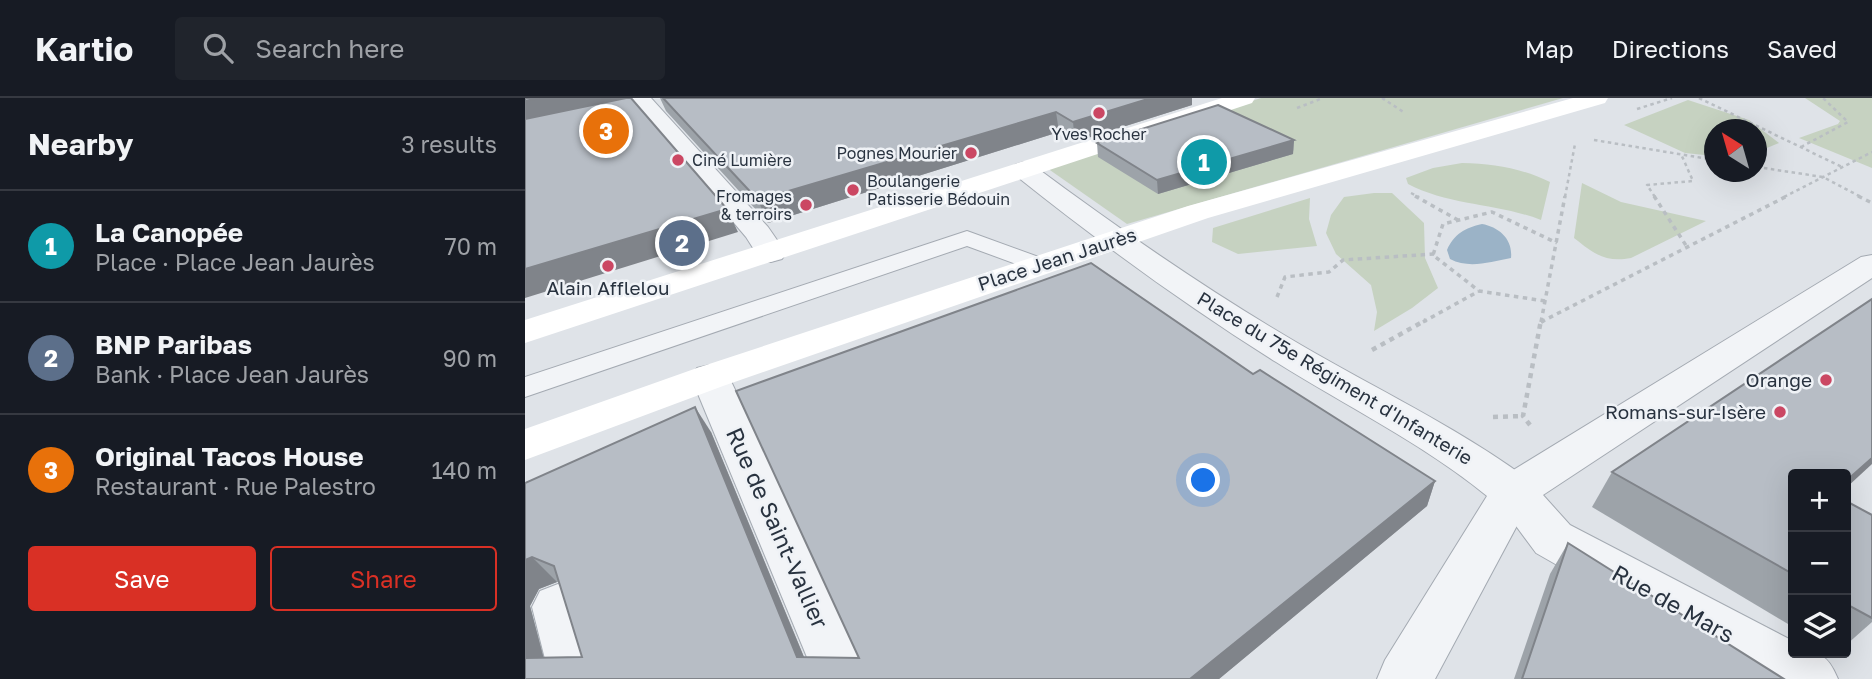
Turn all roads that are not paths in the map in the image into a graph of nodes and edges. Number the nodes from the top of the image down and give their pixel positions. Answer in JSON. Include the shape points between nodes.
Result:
{"nodes":[{"id":1,"x":1241,"y":98,"type":"edge"},
{"id":2,"x":1597,"y":98,"type":"edge"},
{"id":3,"x":674,"y":100,"type":"edge"},
{"id":4,"x":634,"y":105,"type":"edge"},
{"id":5,"x":1024,"y":170,"type":"junction"},
{"id":6,"x":1115,"y":239,"type":"junction"},
{"id":7,"x":771,"y":253,"type":"junction"},
{"id":8,"x":1872,"y":264,"type":"edge"},
{"id":9,"x":1038,"y":265,"type":"junction"},
{"id":10,"x":525,"y":332,"type":"edge"},
{"id":11,"x":710,"y":377,"type":"junction"},
{"id":12,"x":525,"y":387,"type":"edge"},
{"id":13,"x":525,"y":445,"type":"edge"},
{"id":14,"x":1513,"y":492,"type":"junction"},
{"id":15,"x":558,"y":607,"type":"edge"},
{"id":16,"x":578,"y":679,"type":"edge"},
{"id":17,"x":844,"y":679,"type":"edge"},
{"id":18,"x":1405,"y":679,"type":"edge"},
{"id":19,"x":1810,"y":679,"type":"edge"}],
"edges":[{"from":1,"to":5,"type":"main road"},
{"from":2,"to":6,"type":"main road","name":"Place Jean Jaurès"},
{"from":3,"to":4,"type":"street"},
{"from":4,"to":7,"type":"street","via":[[758,233]]},
{"from":5,"to":6,"type":"street","name":"Place du 75e Régiment d'Infanterie"},
{"from":5,"to":7,"type":"main road"},
{"from":6,"to":9,"type":"main road","name":"Place Jean Jaurès"},
{"from":6,"to":14,"type":"street","name":"Place du 75e Régiment d'Infanterie","via":[[1290,354],[1479,465]]},
{"from":7,"to":10,"type":"main road"},
{"from":8,"to":14,"type":"street"},
{"from":9,"to":11,"type":"main road","name":"Place Jean Jaurès"},
{"from":9,"to":12,"type":"lane","via":[[967,238]]},
{"from":11,"to":13,"type":"main road","name":"Place Jean Jaurès"},
{"from":11,"to":17,"type":"street","name":"Rue de Saint-Vallier"},
{"from":14,"to":18,"type":"street"},
{"from":14,"to":19,"type":"street","name":"Rue de Mars","via":[[1553,539]]},
{"from":15,"to":16,"type":"street"}]}
